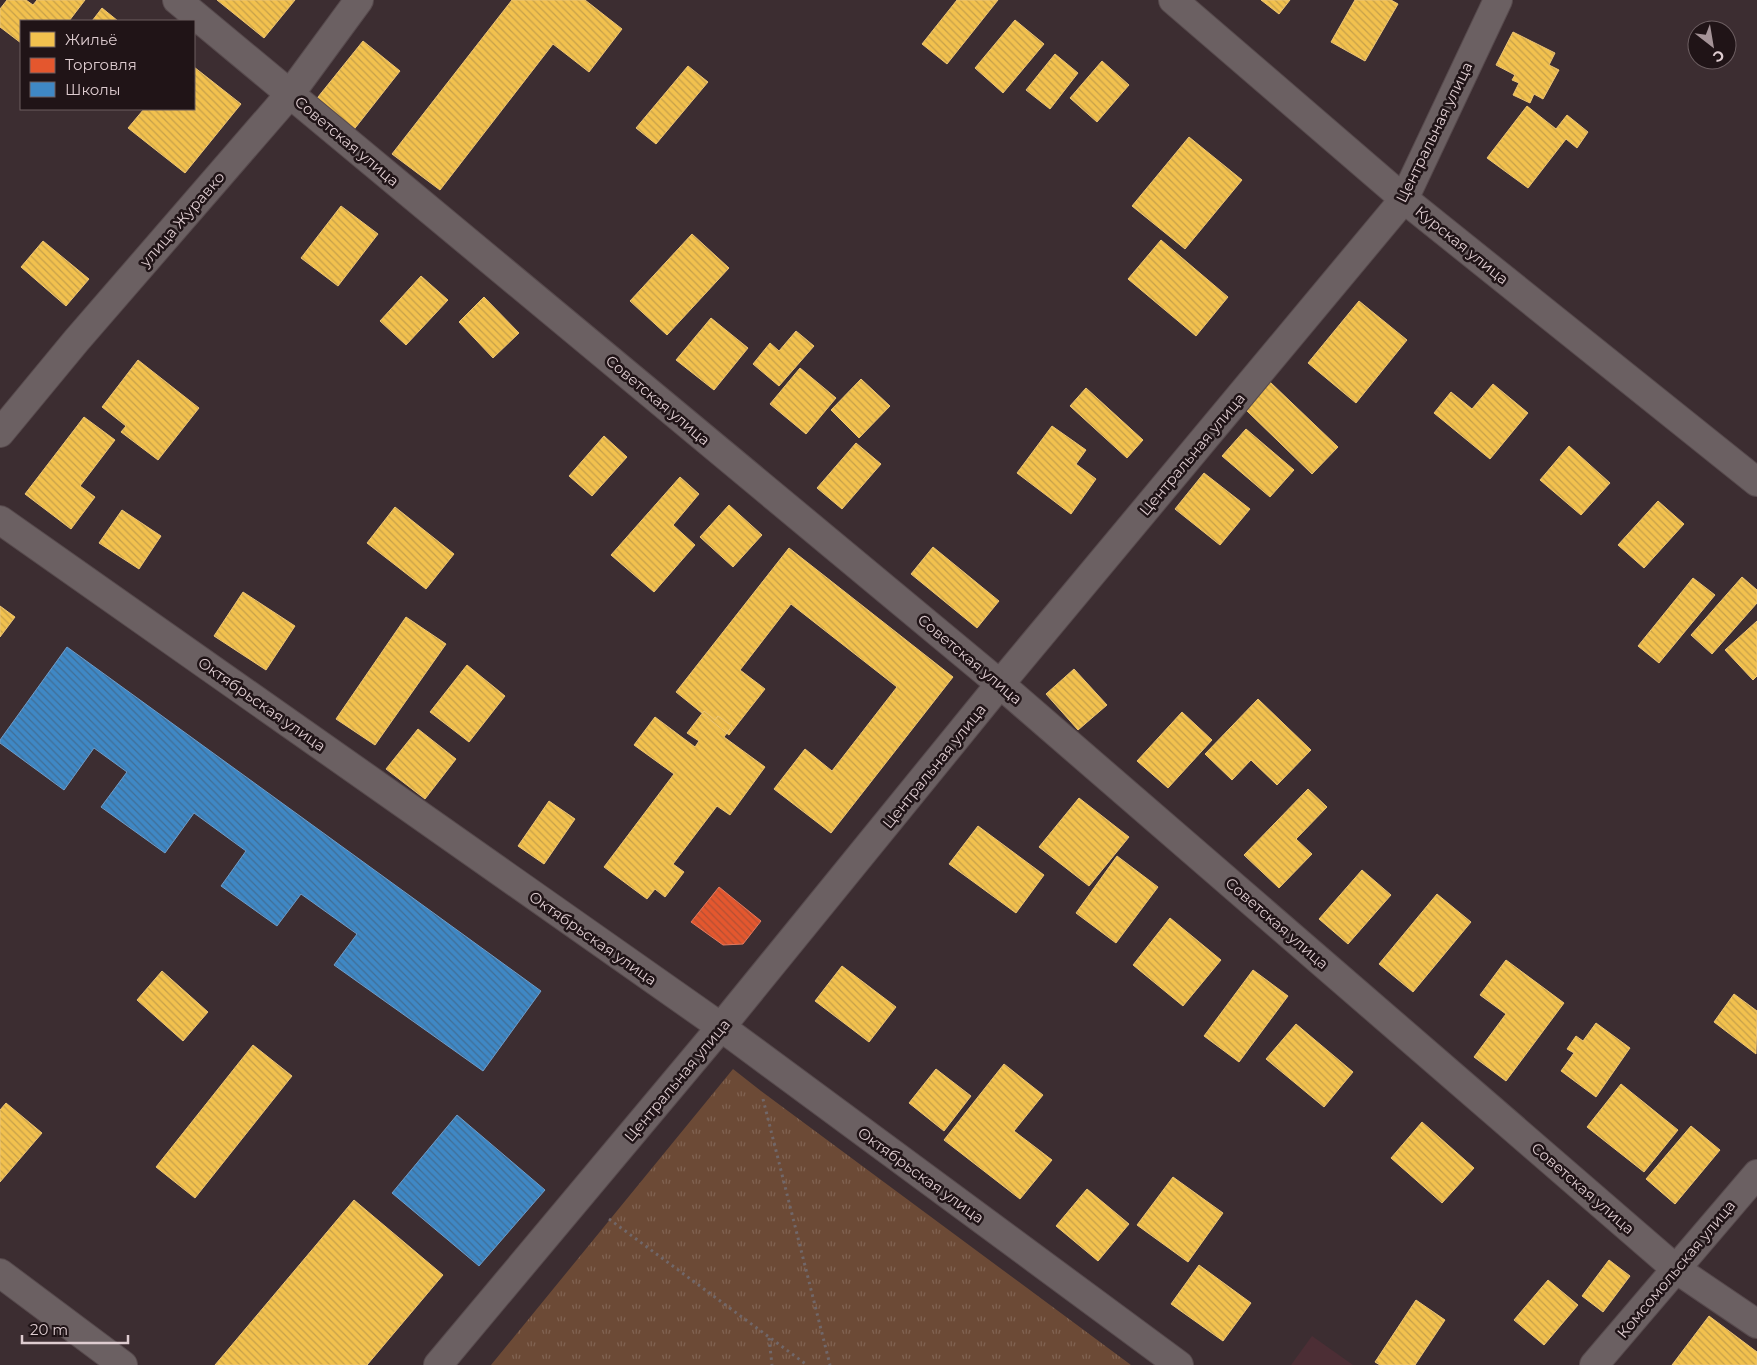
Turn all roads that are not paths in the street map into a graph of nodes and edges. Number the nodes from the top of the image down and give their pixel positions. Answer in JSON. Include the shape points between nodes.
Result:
{"nodes":[{"id":1,"x":177,"y":0,"type":"edge"},
{"id":2,"x":359,"y":0,"type":"edge"},
{"id":3,"x":1173,"y":0,"type":"edge"},
{"id":4,"x":1498,"y":0,"type":"edge"},
{"id":5,"x":290,"y":94,"type":"junction"},
{"id":6,"x":1404,"y":199,"type":"junction"},
{"id":7,"x":0,"y":433,"type":"edge"},
{"id":8,"x":1757,"y":482,"type":"edge"},
{"id":9,"x":0,"y":520,"type":"edge"},
{"id":10,"x":1000,"y":684,"type":"junction"},
{"id":11,"x":721,"y":1027,"type":"junction"},
{"id":12,"x":1757,"y":1174,"type":"edge"},
{"id":13,"x":1676,"y":1269,"type":"junction"},
{"id":14,"x":0,"y":1273,"type":"edge"},
{"id":15,"x":1757,"y":1324,"type":"edge"},
{"id":16,"x":123,"y":1365,"type":"edge"},
{"id":17,"x":438,"y":1365,"type":"edge"},
{"id":18,"x":1179,"y":1365,"type":"edge"},
{"id":19,"x":1594,"y":1365,"type":"edge"}],
"edges":[{"from":1,"to":5,"type":"street","name":"Советская улица"},
{"from":2,"to":5,"type":"street","name":"улица Журавко"},
{"from":3,"to":6,"type":"street","name":"Курская улица"},
{"from":4,"to":6,"type":"street","name":"Центральная улица"},
{"from":5,"to":7,"type":"street","name":"улица Журавко"},
{"from":5,"to":10,"type":"street","name":"Советская улица"},
{"from":6,"to":8,"type":"street","name":"Курская улица"},
{"from":6,"to":10,"type":"street","name":"Центральная улица"},
{"from":9,"to":11,"type":"street","name":"Октябрьская улица"},
{"from":10,"to":11,"type":"street","name":"Центральная улица"},
{"from":10,"to":13,"type":"street","name":"Советская улица"},
{"from":11,"to":17,"type":"street","name":"Центральная улица"},
{"from":11,"to":18,"type":"street","name":"Октябрьская улица"},
{"from":12,"to":13,"type":"street","name":"Комсомольская улица"},
{"from":13,"to":15,"type":"street","name":"Советская улица"},
{"from":13,"to":19,"type":"street","name":"Комсомольская улица"},
{"from":14,"to":16,"type":"street"}]}
